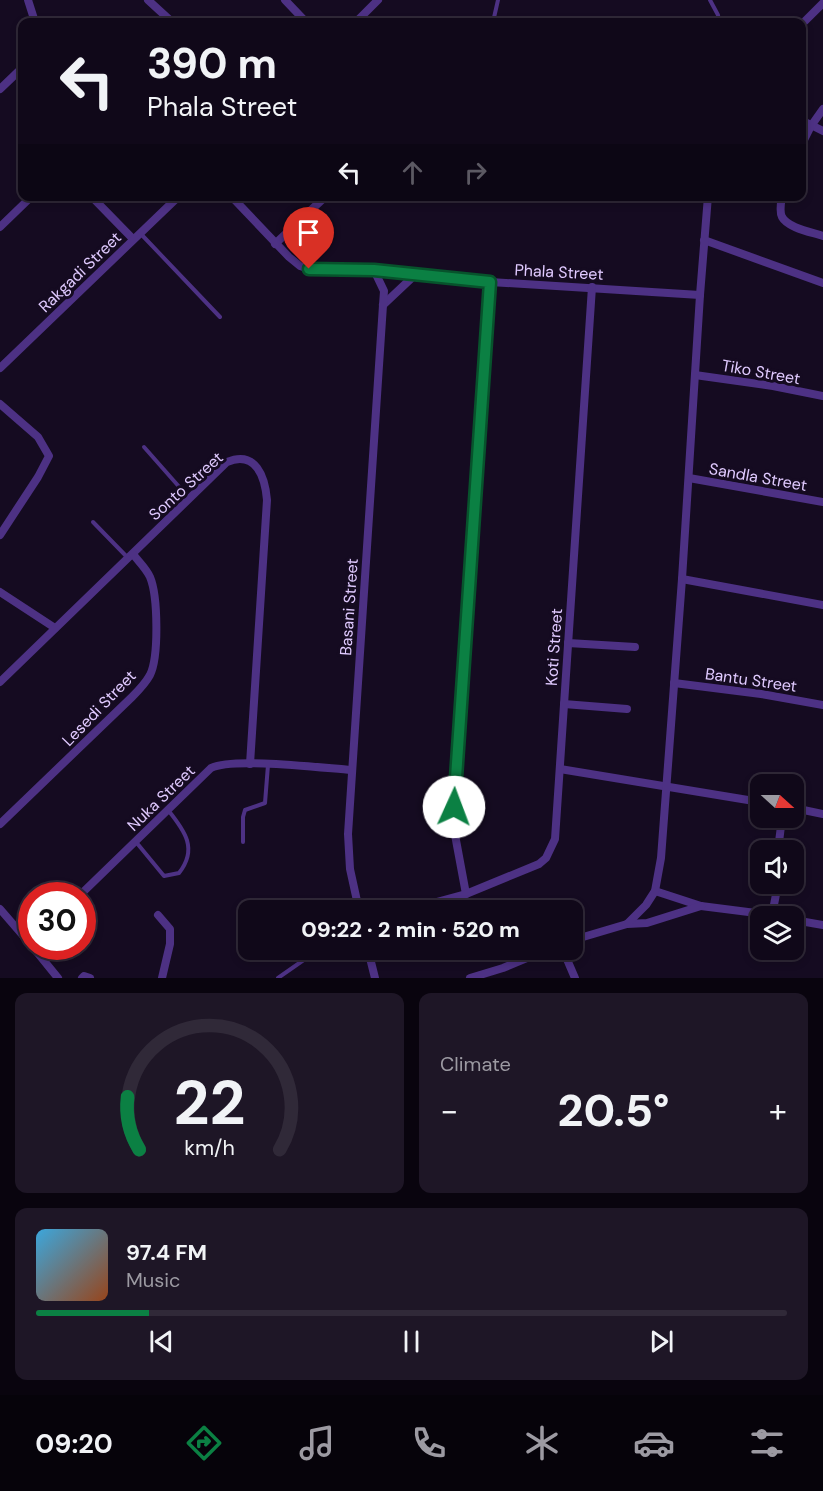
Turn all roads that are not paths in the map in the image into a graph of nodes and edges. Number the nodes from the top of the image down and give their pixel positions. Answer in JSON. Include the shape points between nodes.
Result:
{"nodes":[{"id":1,"x":28,"y":0,"type":"edge"},
{"id":2,"x":148,"y":0,"type":"edge"},
{"id":3,"x":285,"y":0,"type":"edge"},
{"id":4,"x":378,"y":0,"type":"edge"},
{"id":5,"x":498,"y":0,"type":"edge"},
{"id":6,"x":710,"y":0,"type":"edge"},
{"id":7,"x":823,"y":3,"type":"edge"},
{"id":8,"x":34,"y":18,"type":"edge"},
{"id":9,"x":168,"y":18,"type":"edge"},
{"id":10,"x":302,"y":18,"type":"edge"},
{"id":11,"x":360,"y":18,"type":"edge"},
{"id":12,"x":494,"y":18,"type":"edge"},
{"id":13,"x":719,"y":18,"type":"edge"},
{"id":14,"x":806,"y":20,"type":"edge"},
{"id":15,"x":18,"y":72,"type":"edge"},
{"id":16,"x":0,"y":89,"type":"edge"},
{"id":17,"x":823,"y":109,"type":"edge"},
{"id":18,"x":806,"y":123,"type":"edge"},
{"id":19,"x":811,"y":126,"type":"junction"},
{"id":20,"x":823,"y":131,"type":"edge"},
{"id":21,"x":806,"y":136,"type":"edge"},
{"id":22,"x":27,"y":201,"type":"edge"},
{"id":23,"x":97,"y":201,"type":"edge"},
{"id":24,"x":173,"y":201,"type":"edge"},
{"id":25,"x":236,"y":201,"type":"edge"},
{"id":26,"x":321,"y":201,"type":"edge"},
{"id":27,"x":708,"y":201,"type":"edge"},
{"id":28,"x":781,"y":201,"type":"edge"},
{"id":29,"x":0,"y":227,"type":"edge"},
{"id":30,"x":140,"y":233,"type":"junction"},
{"id":31,"x":823,"y":236,"type":"edge"},
{"id":32,"x":133,"y":239,"type":"junction"},
{"id":33,"x":704,"y":240,"type":"junction"},
{"id":34,"x":275,"y":244,"type":"junction"},
{"id":35,"x":374,"y":270,"type":"junction"},
{"id":36,"x":417,"y":273,"type":"junction"},
{"id":37,"x":490,"y":282,"type":"junction"},
{"id":38,"x":823,"y":283,"type":"edge"},
{"id":39,"x":592,"y":287,"type":"junction"},
{"id":40,"x":700,"y":295,"type":"junction"},
{"id":41,"x":383,"y":305,"type":"junction"},
{"id":42,"x":220,"y":317,"type":"dead end"},
{"id":43,"x":0,"y":368,"type":"edge"},
{"id":44,"x":695,"y":375,"type":"junction"},
{"id":45,"x":823,"y":396,"type":"edge"},
{"id":46,"x":0,"y":404,"type":"edge"},
{"id":47,"x":144,"y":447,"type":"dead end"},
{"id":48,"x":689,"y":478,"type":"junction"},
{"id":49,"x":190,"y":499,"type":"junction"},
{"id":50,"x":823,"y":502,"type":"edge"},
{"id":51,"x":93,"y":522,"type":"dead end"},
{"id":52,"x":0,"y":535,"type":"edge"},
{"id":53,"x":130,"y":556,"type":"junction"},
{"id":54,"x":682,"y":579,"type":"junction"},
{"id":55,"x":0,"y":592,"type":"edge"},
{"id":56,"x":823,"y":605,"type":"edge"},
{"id":57,"x":55,"y":628,"type":"junction"},
{"id":58,"x":568,"y":643,"type":"junction"},
{"id":59,"x":635,"y":647,"type":"dead end"},
{"id":60,"x":0,"y":682,"type":"edge"},
{"id":61,"x":674,"y":683,"type":"junction"},
{"id":62,"x":564,"y":704,"type":"junction"},
{"id":63,"x":823,"y":705,"type":"edge"},
{"id":64,"x":627,"y":709,"type":"dead end"},
{"id":65,"x":250,"y":764,"type":"junction"},
{"id":66,"x":268,"y":765,"type":"junction"},
{"id":67,"x":560,"y":769,"type":"junction"},
{"id":68,"x":351,"y":770,"type":"junction"},
{"id":69,"x":666,"y":785,"type":"junction"},
{"id":70,"x":750,"y":800,"type":"edge"},
{"id":71,"x":168,"y":810,"type":"junction"},
{"id":72,"x":804,"y":810,"type":"edge"},
{"id":73,"x":823,"y":814,"type":"edge"},
{"id":74,"x":0,"y":824,"type":"edge"},
{"id":75,"x":135,"y":842,"type":"junction"},
{"id":76,"x":243,"y":842,"type":"dead end"},
{"id":77,"x":94,"y":882,"type":"edge"},
{"id":78,"x":655,"y":891,"type":"junction"},
{"id":79,"x":466,"y":894,"type":"junction"},
{"id":80,"x":357,"y":900,"type":"edge"},
{"id":81,"x":444,"y":900,"type":"edge"},
{"id":82,"x":701,"y":906,"type":"junction"},
{"id":83,"x":0,"y":909,"type":"edge"},
{"id":84,"x":750,"y":913,"type":"edge"},
{"id":85,"x":158,"y":915,"type":"dead end"},
{"id":86,"x":804,"y":922,"type":"edge"},
{"id":87,"x":627,"y":924,"type":"junction"},
{"id":88,"x":821,"y":926,"type":"edge"},
{"id":89,"x":18,"y":930,"type":"edge"},
{"id":90,"x":583,"y":937,"type":"edge"},
{"id":91,"x":43,"y":960,"type":"edge"},
{"id":92,"x":304,"y":960,"type":"edge"},
{"id":93,"x":370,"y":960,"type":"edge"},
{"id":94,"x":522,"y":960,"type":"edge"},
{"id":95,"x":568,"y":960,"type":"edge"},
{"id":96,"x":58,"y":978,"type":"edge"},
{"id":97,"x":82,"y":978,"type":"edge"},
{"id":98,"x":90,"y":978,"type":"edge"},
{"id":99,"x":162,"y":978,"type":"edge"},
{"id":100,"x":278,"y":978,"type":"edge"},
{"id":101,"x":375,"y":978,"type":"edge"},
{"id":102,"x":470,"y":978,"type":"edge"},
{"id":103,"x":576,"y":978,"type":"edge"}],
"edges":[{"from":1,"to":8,"type":"street"},
{"from":2,"to":9,"type":"street"},
{"from":3,"to":10,"type":"street"},
{"from":4,"to":11,"type":"street"},
{"from":5,"to":12,"type":"lane"},
{"from":6,"to":13,"type":"lane"},
{"from":7,"to":14,"type":"street"},
{"from":15,"to":16,"type":"street"},
{"from":17,"to":19,"type":"street"},
{"from":18,"to":19,"type":"street"},
{"from":19,"to":20,"type":"street"},
{"from":19,"to":21,"type":"street"},
{"from":22,"to":29,"type":"street"},
{"from":23,"to":32,"type":"street"},
{"from":24,"to":30,"type":"street","name":"Rakgadi Street"},
{"from":25,"to":34,"type":"street","name":"Phala Street"},
{"from":26,"to":34,"type":"street"},
{"from":27,"to":33,"type":"street"},
{"from":28,"to":31,"type":"street","via":[[783,219]]},
{"from":30,"to":32,"type":"street","name":"Rakgadi Street"},
{"from":30,"to":42,"type":"lane"},
{"from":32,"to":43,"type":"street","name":"Rakgadi Street"},
{"from":33,"to":38,"type":"street"},
{"from":33,"to":40,"type":"street"},
{"from":34,"to":35,"type":"street","name":"Phala Street","via":[[309,269]]},
{"from":35,"to":36,"type":"street","name":"Phala Street"},
{"from":35,"to":41,"type":"street","name":"Basani Street","via":[[384,291]]},
{"from":36,"to":37,"type":"street","name":"Phala Street"},
{"from":36,"to":41,"type":"street"},
{"from":37,"to":39,"type":"street","name":"Phala Street"},
{"from":37,"to":79,"type":"street","via":[[454,789],[453,824]]},
{"from":39,"to":40,"type":"street","name":"Phala Street"},
{"from":39,"to":58,"type":"street","name":"Koti Street"},
{"from":40,"to":44,"type":"street"},
{"from":41,"to":68,"type":"street","name":"Basani Street"},
{"from":44,"to":45,"type":"street","name":"Tiko Street"},
{"from":44,"to":48,"type":"street"},
{"from":46,"to":52,"type":"street","via":[[38,437],[49,456]]},
{"from":47,"to":49,"type":"lane"},
{"from":48,"to":50,"type":"street","name":"Sandla Street"},
{"from":48,"to":54,"type":"street"},
{"from":49,"to":53,"type":"street","name":"Sonto Street"},
{"from":49,"to":65,"type":"street","name":"Sonto Street","via":[[234,459],[251,462],[266,484]]},
{"from":51,"to":53,"type":"lane"},
{"from":53,"to":57,"type":"street","name":"Sonto Street"},
{"from":53,"to":74,"type":"street","name":"Lesedi Street","via":[[150,578],[155,603],[149,675],[124,705]]},
{"from":54,"to":56,"type":"street"},
{"from":54,"to":61,"type":"street"},
{"from":55,"to":57,"type":"street"},
{"from":57,"to":60,"type":"street","name":"Sonto Street"},
{"from":58,"to":59,"type":"street"},
{"from":58,"to":62,"type":"street","name":"Koti Street"},
{"from":61,"to":63,"type":"street","name":"Bantu Street"},
{"from":61,"to":69,"type":"street"},
{"from":62,"to":64,"type":"street"},
{"from":62,"to":67,"type":"street","name":"Koti Street"},
{"from":65,"to":66,"type":"street","name":"Nuka Street"},
{"from":65,"to":71,"type":"street","name":"Nuka Street","via":[[211,768]]},
{"from":66,"to":68,"type":"street","name":"Nuka Street"},
{"from":66,"to":76,"type":"lane","via":[[265,803],[245,810]]},
{"from":67,"to":69,"type":"street"},
{"from":67,"to":79,"type":"street","name":"Koti Street","via":[[555,839],[546,858]]},
{"from":68,"to":80,"type":"street","name":"Basani Street","via":[[348,851]]},
{"from":69,"to":70,"type":"street"},
{"from":69,"to":78,"type":"street"},
{"from":71,"to":75,"type":"street","name":"Nuka Street"},
{"from":71,"to":75,"type":"lane","via":[[188,840],[187,863],[179,873],[164,876]]},
{"from":72,"to":73,"type":"street"},
{"from":75,"to":77,"type":"street","name":"Nuka Street"},
{"from":78,"to":82,"type":"street"},
{"from":78,"to":87,"type":"street"},
{"from":79,"to":81,"type":"street","name":"Koti Street"},
{"from":82,"to":84,"type":"street"},
{"from":82,"to":87,"type":"street","via":[[647,923]]},
{"from":83,"to":89,"type":"street"},
{"from":85,"to":99,"type":"street","via":[[170,929]]},
{"from":86,"to":88,"type":"street"},
{"from":87,"to":90,"type":"street"},
{"from":91,"to":96,"type":"street"},
{"from":92,"to":100,"type":"lane"},
{"from":93,"to":101,"type":"street"},
{"from":94,"to":102,"type":"street"},
{"from":95,"to":103,"type":"street"},
{"from":97,"to":98,"type":"street"}]}
